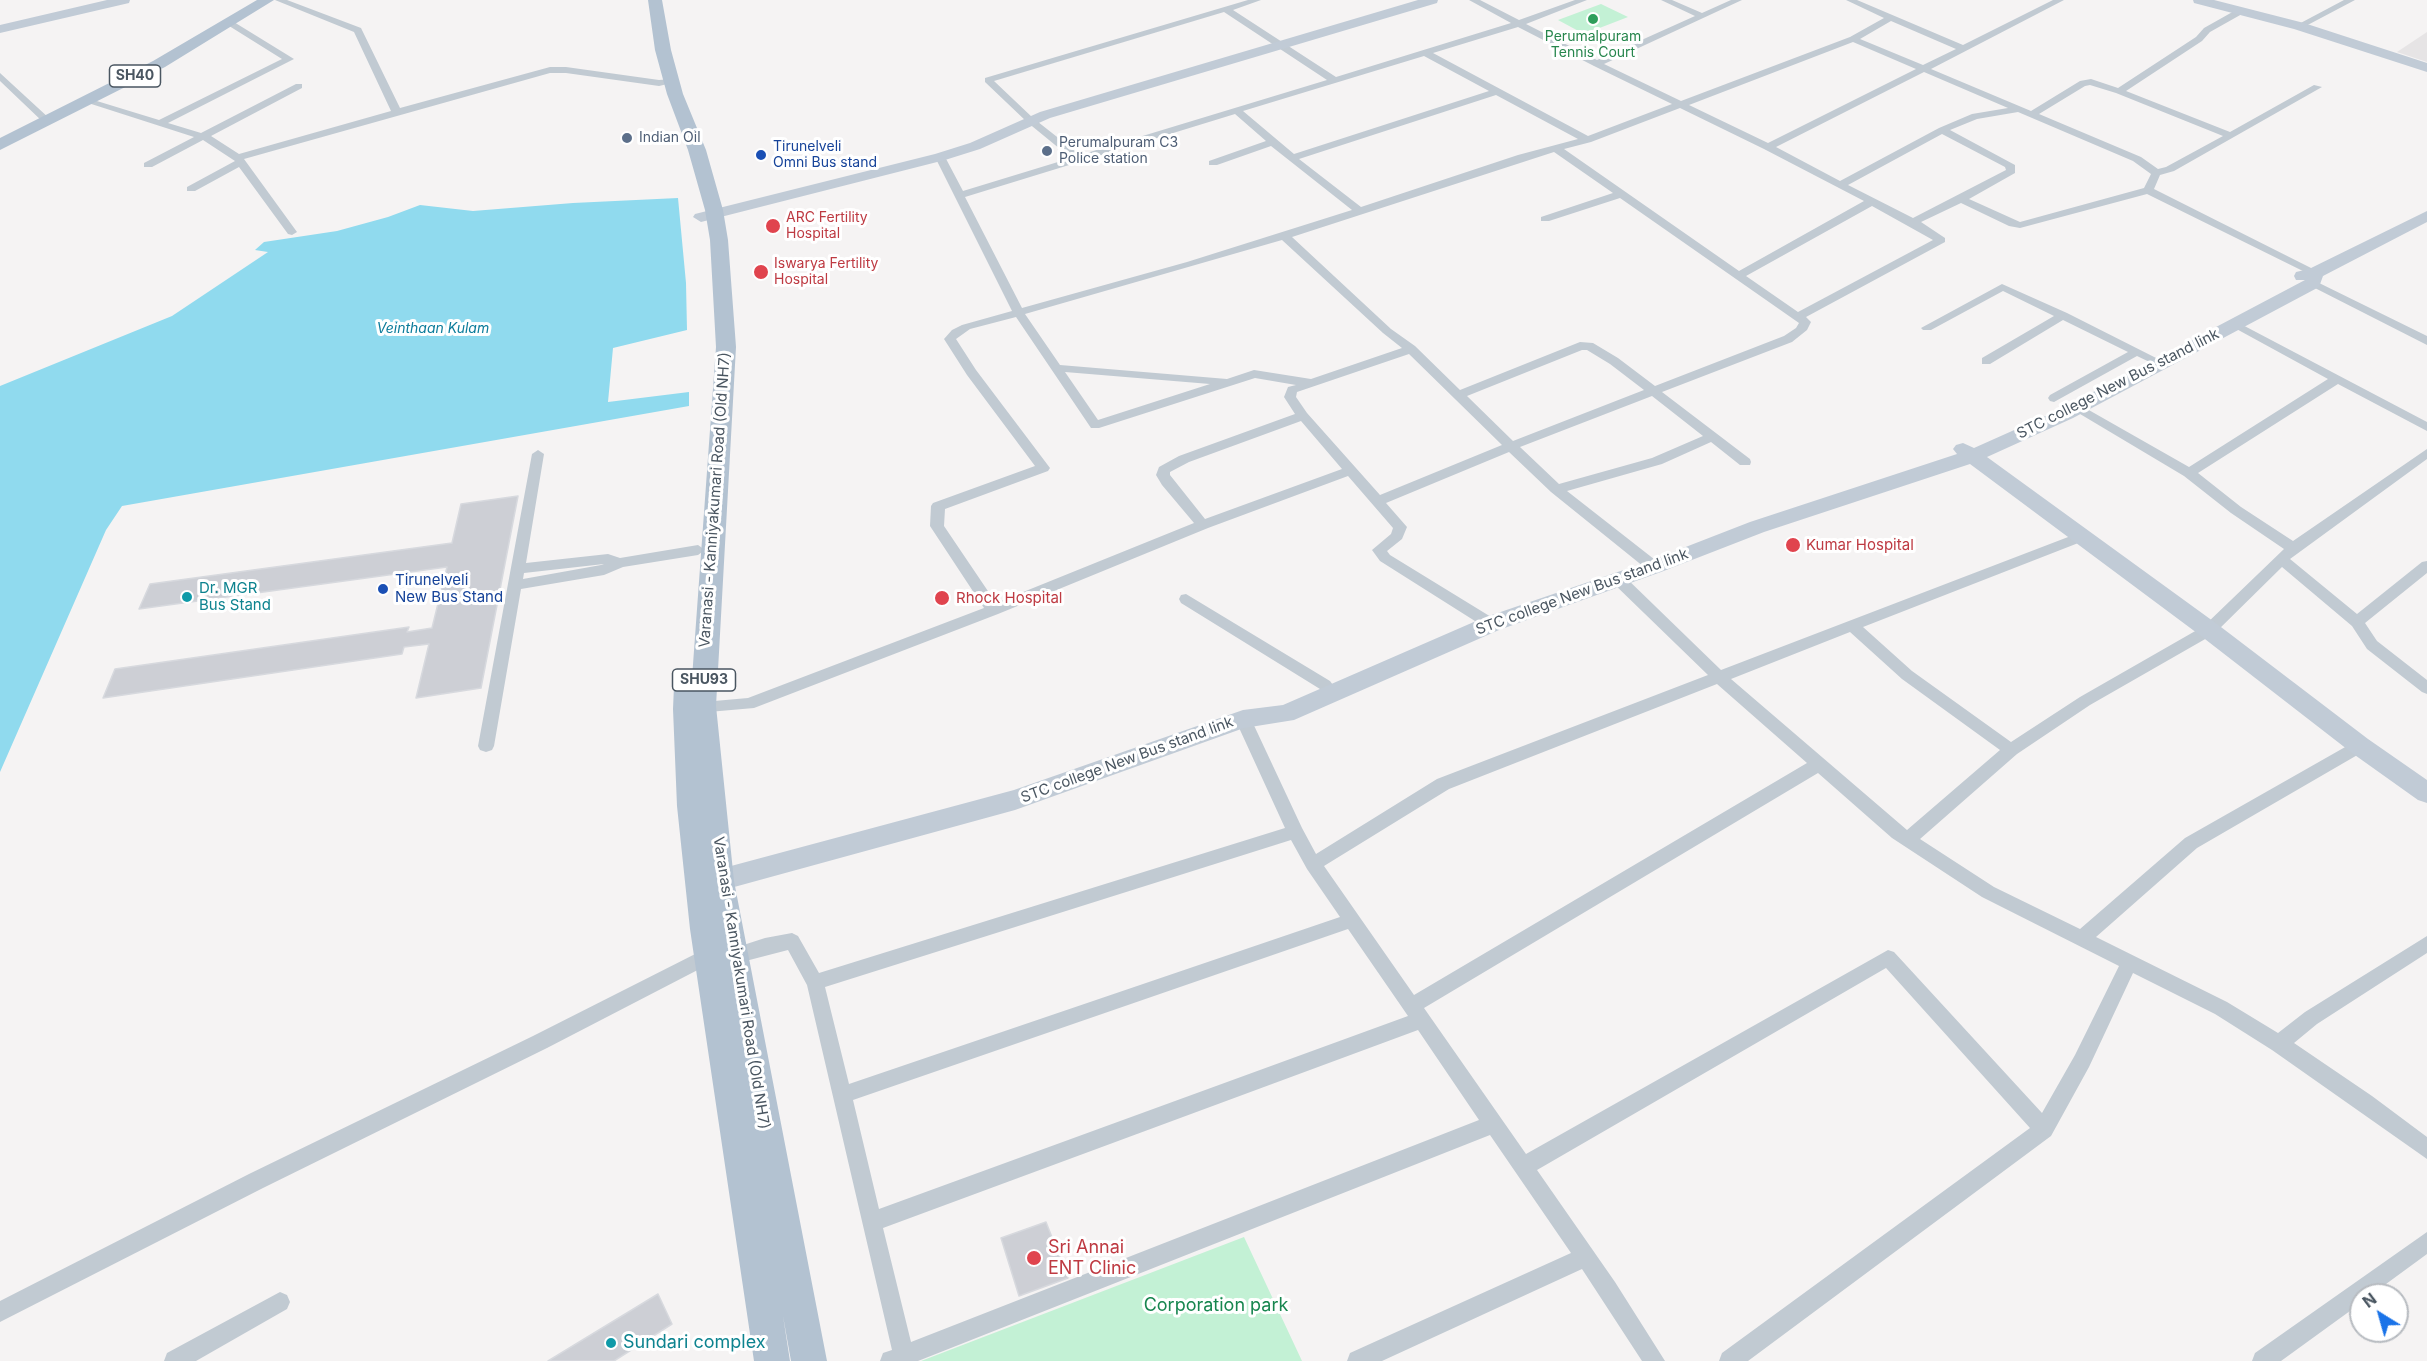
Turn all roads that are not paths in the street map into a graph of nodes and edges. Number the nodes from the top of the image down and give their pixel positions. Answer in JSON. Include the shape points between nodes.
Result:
{"nodes":[{"id":1,"x":124,"y":0,"type":"edge"},
{"id":2,"x":267,"y":0,"type":"edge"},
{"id":3,"x":279,"y":0,"type":"edge"},
{"id":4,"x":642,"y":0,"type":"edge"},
{"id":5,"x":655,"y":0,"type":"edge"},
{"id":6,"x":1257,"y":0,"type":"edge"},
{"id":7,"x":1418,"y":0,"type":"edge"},
{"id":8,"x":1432,"y":0,"type":"edge"},
{"id":9,"x":1473,"y":0,"type":"edge"},
{"id":10,"x":1583,"y":0,"type":"edge"},
{"id":11,"x":1665,"y":0,"type":"edge"},
{"id":12,"x":1738,"y":0,"type":"edge"},
{"id":13,"x":1850,"y":0,"type":"edge"},
{"id":14,"x":2060,"y":0,"type":"edge"},
{"id":15,"x":2199,"y":0,"type":"edge"},
{"id":16,"x":2351,"y":0,"type":"edge"},
{"id":17,"x":1225,"y":9,"type":"junction"},
{"id":18,"x":2239,"y":12,"type":"junction"},
{"id":19,"x":1702,"y":16,"type":"junction"},
{"id":20,"x":1890,"y":18,"type":"junction"},
{"id":21,"x":229,"y":22,"type":"junction"},
{"id":22,"x":1518,"y":24,"type":"junction"},
{"id":23,"x":2299,"y":26,"type":"junction"},
{"id":24,"x":0,"y":29,"type":"edge"},
{"id":25,"x":1853,"y":39,"type":"junction"},
{"id":26,"x":1277,"y":43,"type":"junction"},
{"id":27,"x":1965,"y":49,"type":"junction"},
{"id":28,"x":1424,"y":52,"type":"junction"},
{"id":29,"x":1597,"y":64,"type":"junction"},
{"id":30,"x":2427,"y":68,"type":"edge"},
{"id":31,"x":1924,"y":69,"type":"junction"},
{"id":32,"x":0,"y":76,"type":"edge"},
{"id":33,"x":1334,"y":80,"type":"junction"},
{"id":34,"x":665,"y":83,"type":"junction"},
{"id":35,"x":299,"y":86,"type":"dead end"},
{"id":36,"x":2317,"y":87,"type":"dead end"},
{"id":37,"x":2119,"y":91,"type":"junction"},
{"id":38,"x":1495,"y":92,"type":"junction"},
{"id":39,"x":87,"y":101,"type":"junction"},
{"id":40,"x":1679,"y":104,"type":"junction"},
{"id":41,"x":2019,"y":109,"type":"junction"},
{"id":42,"x":1236,"y":110,"type":"junction"},
{"id":43,"x":397,"y":112,"type":"junction"},
{"id":44,"x":2032,"y":114,"type":"junction"},
{"id":45,"x":1029,"y":118,"type":"junction"},
{"id":46,"x":47,"y":121,"type":"junction"},
{"id":47,"x":158,"y":124,"type":"junction"},
{"id":48,"x":1942,"y":130,"type":"junction"},
{"id":49,"x":2230,"y":135,"type":"junction"},
{"id":50,"x":200,"y":136,"type":"junction"},
{"id":51,"x":1587,"y":140,"type":"junction"},
{"id":52,"x":1272,"y":142,"type":"junction"},
{"id":53,"x":0,"y":145,"type":"edge"},
{"id":54,"x":1768,"y":147,"type":"junction"},
{"id":55,"x":1557,"y":149,"type":"junction"},
{"id":56,"x":940,"y":157,"type":"junction"},
{"id":57,"x":1292,"y":158,"type":"junction"},
{"id":58,"x":1078,"y":159,"type":"junction"},
{"id":59,"x":239,"y":160,"type":"junction"},
{"id":60,"x":1214,"y":163,"type":"dead end"},
{"id":61,"x":148,"y":165,"type":"dead end"},
{"id":62,"x":2156,"y":173,"type":"junction"},
{"id":63,"x":1840,"y":185,"type":"junction"},
{"id":64,"x":191,"y":189,"type":"dead end"},
{"id":65,"x":2148,"y":190,"type":"junction"},
{"id":66,"x":1620,"y":194,"type":"junction"},
{"id":67,"x":961,"y":195,"type":"junction"},
{"id":68,"x":1961,"y":199,"type":"junction"},
{"id":69,"x":1871,"y":202,"type":"junction"},
{"id":70,"x":1359,"y":210,"type":"junction"},
{"id":71,"x":708,"y":214,"type":"junction"},
{"id":72,"x":2427,"y":216,"type":"edge"},
{"id":73,"x":1545,"y":219,"type":"dead end"},
{"id":74,"x":1913,"y":222,"type":"junction"},
{"id":75,"x":292,"y":232,"type":"dead end"},
{"id":76,"x":1284,"y":236,"type":"junction"},
{"id":77,"x":1739,"y":275,"type":"junction"},
{"id":78,"x":2314,"y":278,"type":"junction"},
{"id":79,"x":1019,"y":313,"type":"junction"},
{"id":80,"x":2063,"y":315,"type":"junction"},
{"id":81,"x":1799,"y":316,"type":"junction"},
{"id":82,"x":2235,"y":324,"type":"junction"},
{"id":83,"x":1927,"y":328,"type":"dead end"},
{"id":84,"x":2427,"y":341,"type":"edge"},
{"id":85,"x":1411,"y":349,"type":"junction"},
{"id":86,"x":2148,"y":357,"type":"junction"},
{"id":87,"x":1986,"y":361,"type":"dead end"},
{"id":88,"x":1057,"y":368,"type":"junction"},
{"id":89,"x":2337,"y":380,"type":"junction"},
{"id":90,"x":1229,"y":382,"type":"junction"},
{"id":91,"x":1310,"y":383,"type":"junction"},
{"id":92,"x":1654,"y":391,"type":"junction"},
{"id":93,"x":1459,"y":395,"type":"junction"},
{"id":94,"x":2054,"y":398,"type":"dead end"},
{"id":95,"x":2076,"y":408,"type":"junction"},
{"id":96,"x":1303,"y":416,"type":"junction"},
{"id":97,"x":2427,"y":427,"type":"edge"},
{"id":98,"x":1711,"y":437,"type":"junction"},
{"id":99,"x":1511,"y":446,"type":"junction"},
{"id":100,"x":1968,"y":452,"type":"junction"},
{"id":101,"x":2427,"y":453,"type":"edge"},
{"id":102,"x":538,"y":454,"type":"dead end"},
{"id":103,"x":1745,"y":462,"type":"dead end"},
{"id":104,"x":1352,"y":470,"type":"junction"},
{"id":105,"x":2189,"y":473,"type":"junction"},
{"id":106,"x":1556,"y":489,"type":"junction"},
{"id":107,"x":1378,"y":501,"type":"junction"},
{"id":108,"x":1203,"y":525,"type":"junction"},
{"id":109,"x":2081,"y":537,"type":"junction"},
{"id":110,"x":2294,"y":548,"type":"junction"},
{"id":111,"x":698,"y":550,"type":"junction"},
{"id":112,"x":2281,"y":559,"type":"junction"},
{"id":113,"x":620,"y":563,"type":"junction"},
{"id":114,"x":1649,"y":563,"type":"junction"},
{"id":115,"x":2427,"y":566,"type":"edge"},
{"id":116,"x":518,"y":569,"type":"junction"},
{"id":117,"x":1617,"y":578,"type":"junction"},
{"id":118,"x":515,"y":585,"type":"junction"},
{"id":119,"x":1186,"y":599,"type":"dead end"},
{"id":120,"x":993,"y":610,"type":"junction"},
{"id":121,"x":1486,"y":621,"type":"junction"},
{"id":122,"x":2357,"y":622,"type":"junction"},
{"id":123,"x":1853,"y":626,"type":"junction"},
{"id":124,"x":2209,"y":630,"type":"junction"},
{"id":125,"x":1720,"y":678,"type":"junction"},
{"id":126,"x":1325,"y":686,"type":"junction"},
{"id":127,"x":2427,"y":688,"type":"edge"},
{"id":128,"x":694,"y":708,"type":"junction"},
{"id":129,"x":1243,"y":719,"type":"junction"},
{"id":130,"x":486,"y":746,"type":"dead end"},
{"id":131,"x":2360,"y":746,"type":"junction"},
{"id":132,"x":2011,"y":750,"type":"junction"},
{"id":133,"x":1819,"y":764,"type":"junction"},
{"id":134,"x":2424,"y":786,"type":"edge"},
{"id":135,"x":1295,"y":832,"type":"junction"},
{"id":136,"x":1908,"y":839,"type":"junction"},
{"id":137,"x":1313,"y":864,"type":"junction"},
{"id":138,"x":710,"y":883,"type":"junction"},
{"id":139,"x":1352,"y":920,"type":"junction"},
{"id":140,"x":2082,"y":938,"type":"junction"},
{"id":141,"x":2427,"y":944,"type":"edge"},
{"id":142,"x":709,"y":955,"type":"junction"},
{"id":143,"x":734,"y":956,"type":"junction"},
{"id":144,"x":2130,"y":961,"type":"junction"},
{"id":145,"x":815,"y":983,"type":"junction"},
{"id":146,"x":1416,"y":1013,"type":"junction"},
{"id":147,"x":2279,"y":1044,"type":"junction"},
{"id":148,"x":842,"y":1095,"type":"junction"},
{"id":149,"x":1493,"y":1124,"type":"junction"},
{"id":150,"x":2044,"y":1129,"type":"junction"},
{"id":151,"x":2427,"y":1149,"type":"edge"},
{"id":152,"x":1522,"y":1167,"type":"junction"},
{"id":153,"x":872,"y":1222,"type":"junction"},
{"id":154,"x":2427,"y":1242,"type":"edge"},
{"id":155,"x":1585,"y":1257,"type":"junction"},
{"id":156,"x":280,"y":1302,"type":"dead end"},
{"id":157,"x":0,"y":1312,"type":"edge"},
{"id":158,"x":900,"y":1359,"type":"edge"},
{"id":159,"x":175,"y":1361,"type":"edge"},
{"id":160,"x":772,"y":1361,"type":"edge"},
{"id":161,"x":809,"y":1361,"type":"edge"},
{"id":162,"x":1358,"y":1361,"type":"edge"},
{"id":163,"x":1654,"y":1361,"type":"edge"},
{"id":164,"x":1730,"y":1361,"type":"edge"},
{"id":165,"x":2264,"y":1361,"type":"edge"}],
"edges":[{"from":1,"to":24,"type":"street"},
{"from":2,"to":21,"type":"main road","number":"SH40"},
{"from":3,"to":43,"type":"street","via":[[358,30]]},
{"from":4,"to":34,"type":"main road","name":"Varanasi - Kanniyakumari Road (Old NH7)","number":"SHU93"},
{"from":5,"to":34,"type":"main road","name":"Varanasi - Kanniyakumari Road (Old NH7)","number":"SHU93"},
{"from":6,"to":17,"type":"street"},
{"from":7,"to":26,"type":"street"},
{"from":8,"to":26,"type":"street"},
{"from":9,"to":22,"type":"street"},
{"from":10,"to":22,"type":"street"},
{"from":11,"to":19,"type":"street"},
{"from":12,"to":19,"type":"street"},
{"from":13,"to":20,"type":"street"},
{"from":14,"to":27,"type":"street"},
{"from":15,"to":18,"type":"street"},
{"from":16,"to":23,"type":"street"},
{"from":17,"to":26,"type":"street"},
{"from":17,"to":45,"type":"street","via":[[988,80]]},
{"from":18,"to":23,"type":"street"},
{"from":18,"to":37,"type":"street"},
{"from":19,"to":29,"type":"street"},
{"from":20,"to":25,"type":"street"},
{"from":20,"to":27,"type":"street"},
{"from":21,"to":39,"type":"main road","number":"SH40"},
{"from":21,"to":47,"type":"street","via":[[289,59]]},
{"from":22,"to":28,"type":"street"},
{"from":22,"to":29,"type":"street"},
{"from":23,"to":30,"type":"street"},
{"from":25,"to":31,"type":"street"},
{"from":25,"to":40,"type":"street"},
{"from":26,"to":33,"type":"street"},
{"from":26,"to":45,"type":"street"},
{"from":27,"to":31,"type":"street"},
{"from":28,"to":33,"type":"street"},
{"from":28,"to":38,"type":"street"},
{"from":29,"to":40,"type":"street"},
{"from":31,"to":41,"type":"street"},
{"from":31,"to":54,"type":"street"},
{"from":32,"to":46,"type":"street"},
{"from":33,"to":42,"type":"street"},
{"from":34,"to":43,"type":"street","via":[[550,70]]},
{"from":34,"to":71,"type":"main road","name":"Varanasi - Kanniyakumari Road (Old NH7)","number":"SHU93","via":[[698,150]]},
{"from":35,"to":50,"type":"street"},
{"from":36,"to":49,"type":"street"},
{"from":37,"to":44,"type":"street","via":[[2083,83]]},
{"from":37,"to":49,"type":"street"},
{"from":38,"to":51,"type":"street"},
{"from":38,"to":57,"type":"street"},
{"from":39,"to":46,"type":"main road","number":"SH40"},
{"from":39,"to":47,"type":"street"},
{"from":40,"to":51,"type":"street"},
{"from":40,"to":54,"type":"street"},
{"from":41,"to":44,"type":"street"},
{"from":41,"to":48,"type":"street","via":[[1975,116]]},
{"from":42,"to":52,"type":"street"},
{"from":42,"to":58,"type":"street"},
{"from":43,"to":59,"type":"street"},
{"from":44,"to":62,"type":"street","via":[[2137,159]]},
{"from":45,"to":56,"type":"street","via":[[989,141]]},
{"from":45,"to":58,"type":"street"},
{"from":45,"to":71,"type":"street","via":[[952,149]]},
{"from":46,"to":53,"type":"main road","number":"SH40"},
{"from":47,"to":50,"type":"street"},
{"from":48,"to":63,"type":"street"},
{"from":48,"to":68,"type":"street","via":[[2010,165],[2011,171]]},
{"from":49,"to":62,"type":"street"},
{"from":50,"to":59,"type":"street"},
{"from":50,"to":61,"type":"street"},
{"from":51,"to":55,"type":"street"},
{"from":52,"to":57,"type":"street"},
{"from":52,"to":60,"type":"street"},
{"from":54,"to":63,"type":"street"},
{"from":55,"to":66,"type":"street"},
{"from":55,"to":70,"type":"street"},
{"from":56,"to":67,"type":"street"},
{"from":56,"to":71,"type":"street"},
{"from":57,"to":70,"type":"street"},
{"from":58,"to":67,"type":"street"},
{"from":59,"to":64,"type":"street"},
{"from":59,"to":75,"type":"street"},
{"from":62,"to":65,"type":"street"},
{"from":63,"to":69,"type":"street"},
{"from":65,"to":68,"type":"street","via":[[2020,225]]},
{"from":65,"to":78,"type":"street"},
{"from":66,"to":73,"type":"street"},
{"from":66,"to":77,"type":"street"},
{"from":67,"to":79,"type":"street"},
{"from":68,"to":74,"type":"street"},
{"from":69,"to":74,"type":"street"},
{"from":69,"to":77,"type":"street"},
{"from":70,"to":76,"type":"street"},
{"from":71,"to":111,"type":"main road","name":"Varanasi - Kanniyakumari Road (Old NH7)","number":"SHU93","via":[[710,402]]},
{"from":71,"to":128,"type":"main road","name":"Varanasi - Kanniyakumari Road (Old NH7)","number":"SHU93","via":[[726,347]]},
{"from":72,"to":78,"type":"street","name":"STC college New Bus stand link"},
{"from":74,"to":81,"type":"street","via":[[1941,240]]},
{"from":76,"to":79,"type":"street"},
{"from":76,"to":85,"type":"street"},
{"from":77,"to":81,"type":"street"},
{"from":78,"to":82,"type":"street","name":"STC college New Bus stand link"},
{"from":78,"to":84,"type":"street"},
{"from":78,"to":86,"type":"street","via":[[2299,277]]},
{"from":79,"to":88,"type":"street"},
{"from":79,"to":120,"type":"street","via":[[966,327],[950,339],[1043,468],[938,506],[937,526]]},
{"from":80,"to":83,"type":"street","via":[[2002,287]]},
{"from":80,"to":86,"type":"street"},
{"from":80,"to":87,"type":"street"},
{"from":81,"to":92,"type":"street","via":[[1805,322],[1788,339]]},
{"from":82,"to":86,"type":"street","name":"STC college New Bus stand link"},
{"from":82,"to":89,"type":"street"},
{"from":85,"to":91,"type":"street"},
{"from":85,"to":93,"type":"street"},
{"from":86,"to":94,"type":"street"},
{"from":86,"to":95,"type":"street","name":"STC college New Bus stand link"},
{"from":86,"to":100,"type":"street"},
{"from":88,"to":90,"type":"street"},
{"from":88,"to":90,"type":"street","via":[[1095,425]]},
{"from":89,"to":97,"type":"street"},
{"from":89,"to":105,"type":"street"},
{"from":90,"to":91,"type":"street","via":[[1254,374]]},
{"from":91,"to":96,"type":"street","via":[[1290,392]]},
{"from":92,"to":93,"type":"street","via":[[1599,351],[1580,346]]},
{"from":92,"to":98,"type":"street"},
{"from":92,"to":99,"type":"street"},
{"from":93,"to":99,"type":"street"},
{"from":95,"to":100,"type":"street","name":"STC college New Bus stand link"},
{"from":95,"to":105,"type":"street"},
{"from":96,"to":104,"type":"street"},
{"from":96,"to":108,"type":"street","via":[[1184,459],[1164,470],[1168,485]]},
{"from":98,"to":103,"type":"street"},
{"from":98,"to":106,"type":"street","via":[[1657,461]]},
{"from":99,"to":106,"type":"street"},
{"from":99,"to":107,"type":"street"},
{"from":100,"to":109,"type":"street"},
{"from":100,"to":114,"type":"street","name":"STC college New Bus stand link"},
{"from":101,"to":110,"type":"street"},
{"from":102,"to":116,"type":"street"},
{"from":104,"to":107,"type":"street"},
{"from":104,"to":108,"type":"street"},
{"from":105,"to":110,"type":"street"},
{"from":106,"to":114,"type":"street"},
{"from":107,"to":121,"type":"street","via":[[1400,526],[1396,536],[1379,550],[1385,558]]},
{"from":108,"to":120,"type":"street"},
{"from":109,"to":123,"type":"street"},
{"from":109,"to":124,"type":"street"},
{"from":110,"to":112,"type":"street"},
{"from":111,"to":113,"type":"street"},
{"from":111,"to":128,"type":"main road","name":"Varanasi - Kanniyakumari Road (Old NH7)","number":"SHU93"},
{"from":112,"to":122,"type":"street"},
{"from":112,"to":124,"type":"street"},
{"from":113,"to":116,"type":"street","via":[[608,560]]},
{"from":113,"to":118,"type":"street","via":[[604,570]]},
{"from":114,"to":117,"type":"street","name":"STC college New Bus stand link"},
{"from":114,"to":121,"type":"street"},
{"from":115,"to":122,"type":"street"},
{"from":116,"to":118,"type":"street"},
{"from":117,"to":121,"type":"street","name":"STC college New Bus stand link"},
{"from":117,"to":125,"type":"street"},
{"from":118,"to":130,"type":"street"},
{"from":119,"to":126,"type":"street"},
{"from":120,"to":128,"type":"street","via":[[749,704]]},
{"from":121,"to":126,"type":"street"},
{"from":121,"to":129,"type":"street","name":"STC college New Bus stand link","via":[[1286,714]]},
{"from":122,"to":127,"type":"street","via":[[2372,645]]},
{"from":123,"to":125,"type":"street"},
{"from":123,"to":132,"type":"street","via":[[1907,675]]},
{"from":124,"to":131,"type":"street"},
{"from":124,"to":132,"type":"street","via":[[2085,701]]},
{"from":125,"to":133,"type":"street"},
{"from":125,"to":137,"type":"street","via":[[1443,784]]},
{"from":126,"to":129,"type":"street","via":[[1278,701]]},
{"from":128,"to":138,"type":"main road","name":"Varanasi - Kanniyakumari Road (Old NH7)","number":"SHU93"},
{"from":129,"to":135,"type":"street"},
{"from":129,"to":138,"type":"street","name":"STC college New Bus stand link","via":[[1015,800]]},
{"from":131,"to":134,"type":"street"},
{"from":131,"to":140,"type":"street","via":[[2191,843]]},
{"from":132,"to":136,"type":"street"},
{"from":133,"to":136,"type":"street"},
{"from":133,"to":146,"type":"street"},
{"from":135,"to":137,"type":"street"},
{"from":135,"to":145,"type":"street"},
{"from":136,"to":140,"type":"street","via":[[1988,892]]},
{"from":137,"to":139,"type":"street"},
{"from":138,"to":142,"type":"main road","name":"Varanasi - Kanniyakumari Road (Old NH7)","number":"SHU93"},
{"from":138,"to":143,"type":"main road","name":"Varanasi - Kanniyakumari Road (Old NH7)","number":"SHU93"},
{"from":139,"to":146,"type":"street"},
{"from":139,"to":148,"type":"street"},
{"from":140,"to":144,"type":"street"},
{"from":141,"to":147,"type":"street","via":[[2311,1018]]},
{"from":142,"to":157,"type":"street"},
{"from":142,"to":160,"type":"main road","name":"Varanasi - Kanniyakumari Road (Old NH7)","number":"SHU93"},
{"from":143,"to":145,"type":"street","via":[[792,941]]},
{"from":143,"to":161,"type":"main road","name":"Varanasi - Kanniyakumari Road (Old NH7)","number":"SHU93"},
{"from":144,"to":147,"type":"street","via":[[2221,1008]]},
{"from":144,"to":150,"type":"street"},
{"from":145,"to":148,"type":"street"},
{"from":146,"to":149,"type":"street"},
{"from":146,"to":153,"type":"street"},
{"from":147,"to":151,"type":"street","via":[[2366,1102]]},
{"from":148,"to":153,"type":"street"},
{"from":149,"to":152,"type":"street"},
{"from":149,"to":158,"type":"street"},
{"from":150,"to":152,"type":"street","via":[[1888,958]]},
{"from":150,"to":164,"type":"street"},
{"from":152,"to":155,"type":"street"},
{"from":153,"to":158,"type":"street"},
{"from":154,"to":165,"type":"street"},
{"from":155,"to":162,"type":"street"},
{"from":155,"to":163,"type":"street"},
{"from":156,"to":159,"type":"street"}]}
